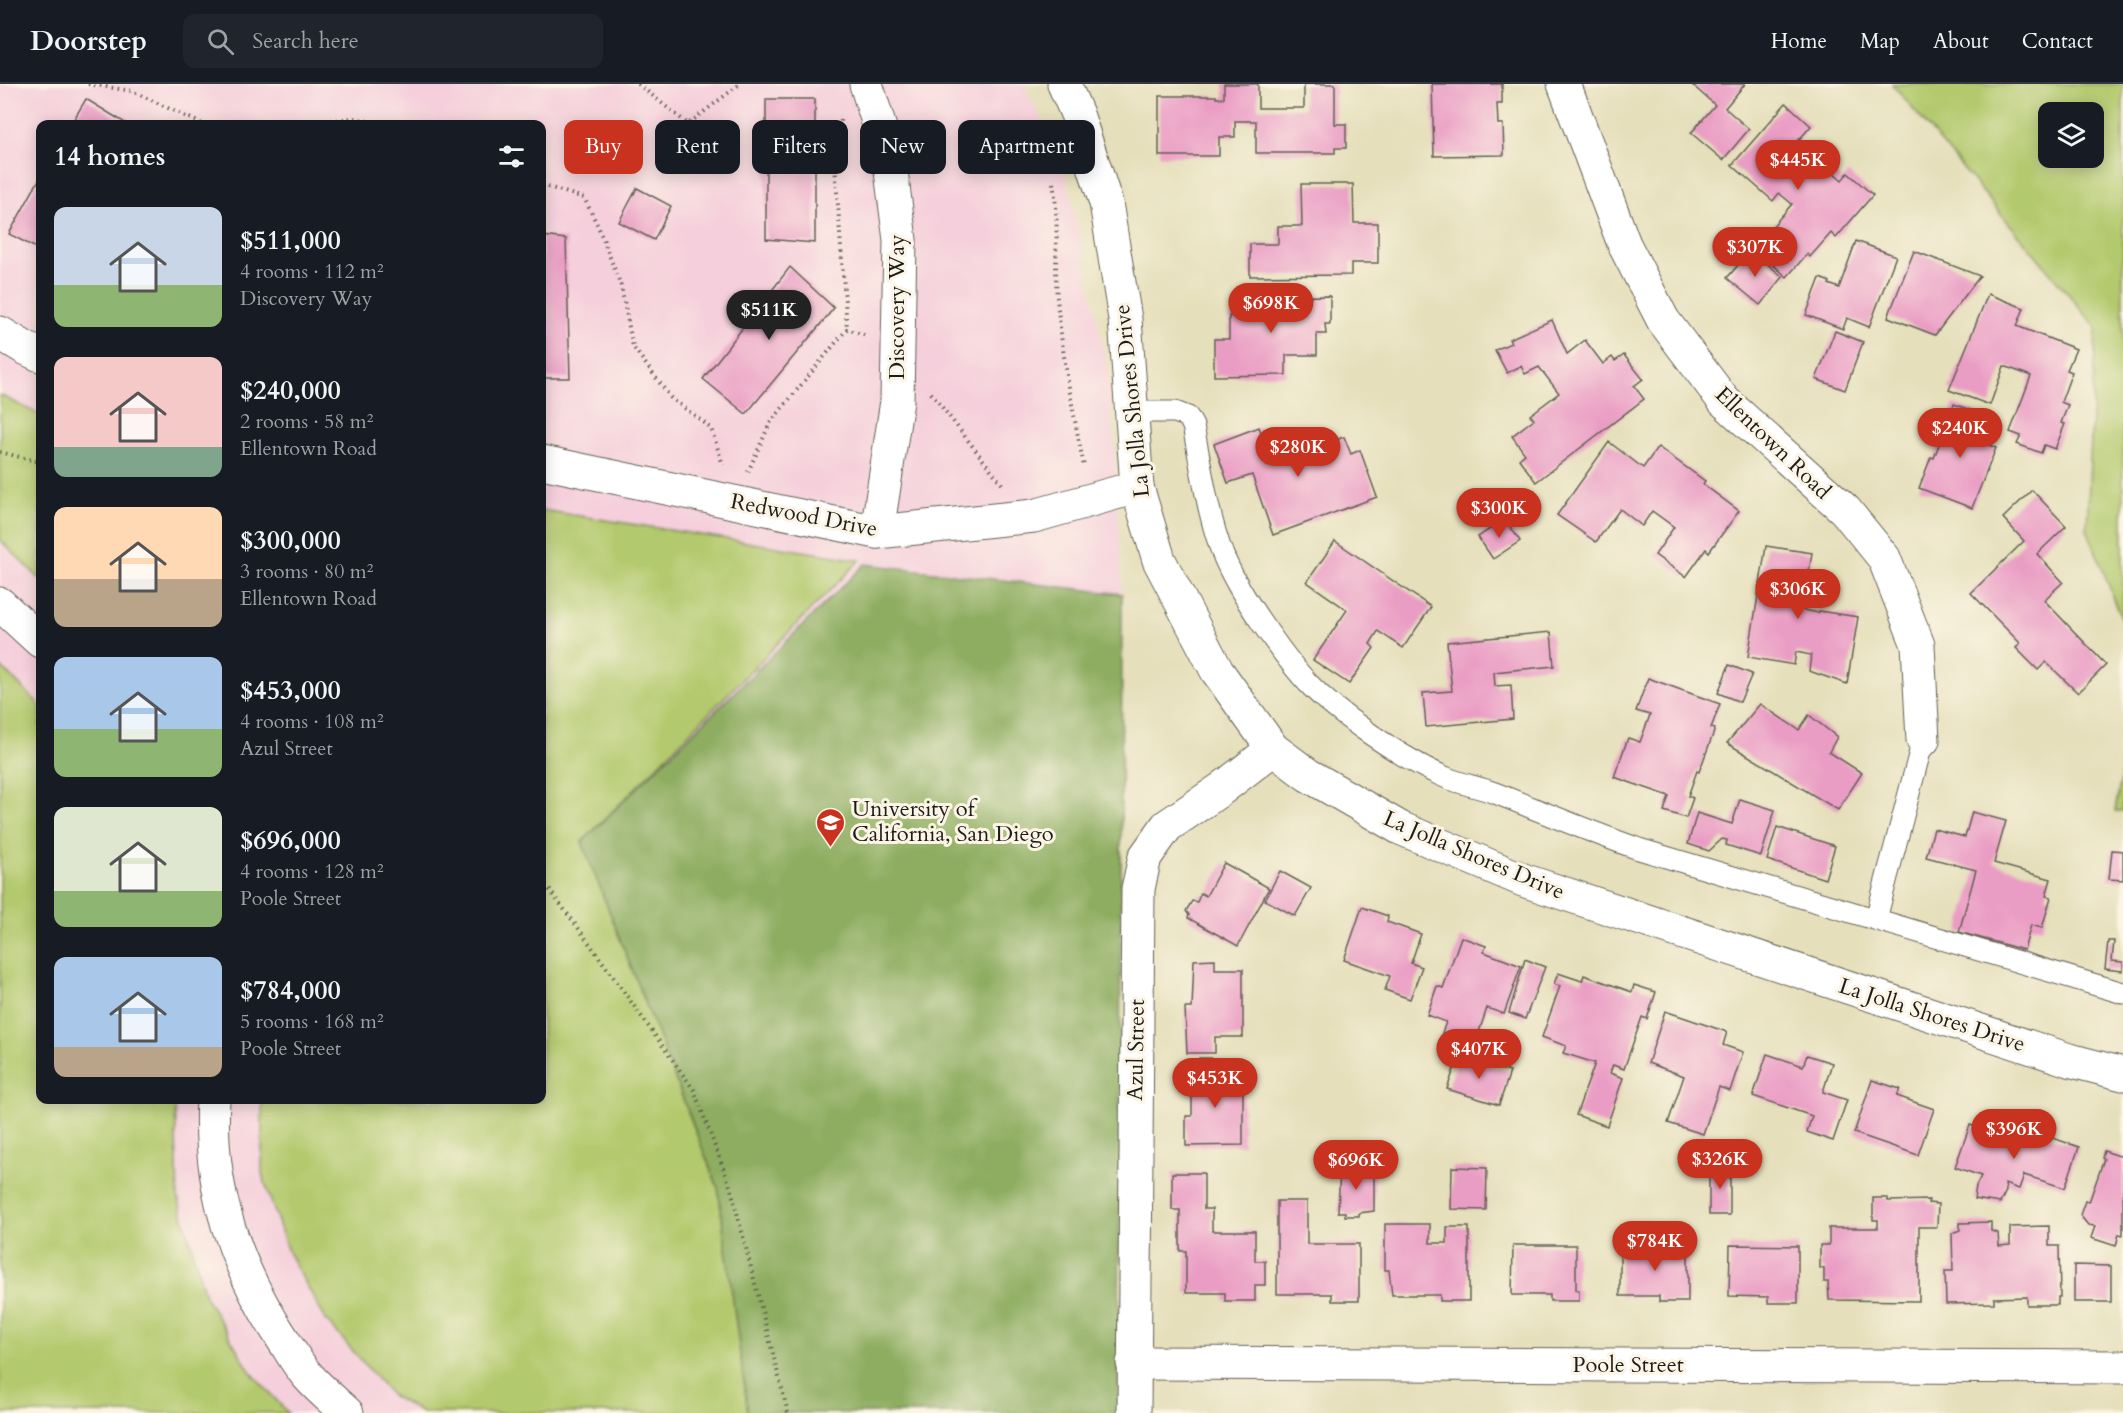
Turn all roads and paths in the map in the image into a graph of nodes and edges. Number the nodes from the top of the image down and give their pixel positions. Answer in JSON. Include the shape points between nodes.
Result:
{"nodes":[{"id":1,"x":88,"y":84,"type":"edge"},
{"id":2,"x":638,"y":84,"type":"edge"},
{"id":3,"x":740,"y":84,"type":"edge"},
{"id":4,"x":866,"y":84,"type":"edge"},
{"id":5,"x":1064,"y":84,"type":"edge"},
{"id":6,"x":1564,"y":84,"type":"edge"},
{"id":7,"x":841,"y":119,"type":"dead end"},
{"id":8,"x":194,"y":120,"type":"edge"},
{"id":9,"x":337,"y":120,"type":"edge"},
{"id":10,"x":363,"y":120,"type":"edge"},
{"id":11,"x":1053,"y":183,"type":"dead end"},
{"id":12,"x":546,"y":186,"type":"edge"},
{"id":13,"x":847,"y":329,"type":"junction"},
{"id":14,"x":0,"y":333,"type":"edge"},
{"id":15,"x":869,"y":337,"type":"dead end"},
{"id":16,"x":36,"y":353,"type":"edge"},
{"id":17,"x":926,"y":386,"type":"dead end"},
{"id":18,"x":1132,"y":412,"type":"junction"},
{"id":19,"x":0,"y":452,"type":"edge"},
{"id":20,"x":36,"y":461,"type":"edge"},
{"id":21,"x":546,"y":463,"type":"edge"},
{"id":22,"x":1085,"y":471,"type":"dead end"},
{"id":23,"x":1137,"y":487,"type":"junction"},
{"id":24,"x":1004,"y":488,"type":"dead end"},
{"id":25,"x":734,"y":502,"type":"junction"},
{"id":26,"x":877,"y":532,"type":"junction"},
{"id":27,"x":0,"y":604,"type":"edge"},
{"id":28,"x":36,"y":637,"type":"edge"},
{"id":29,"x":1923,"y":740,"type":"joint"},
{"id":30,"x":1273,"y":749,"type":"junction"},
{"id":31,"x":546,"y":885,"type":"edge"},
{"id":32,"x":1876,"y":919,"type":"junction"},
{"id":33,"x":2123,"y":993,"type":"edge"},
{"id":34,"x":2123,"y":1074,"type":"edge"},
{"id":35,"x":213,"y":1104,"type":"edge"},
{"id":36,"x":1133,"y":1363,"type":"junction"},
{"id":37,"x":2123,"y":1368,"type":"edge"},
{"id":38,"x":347,"y":1413,"type":"edge"},
{"id":39,"x":788,"y":1413,"type":"edge"},
{"id":40,"x":1134,"y":1413,"type":"edge"}],
"edges":[{"from":1,"to":8,"type":"path","via":[[132,91]]},
{"from":2,"to":3,"type":"path","via":[[688,124]]},
{"from":4,"to":26,"type":"street","name":"Discovery Way","via":[[889,156],[900,240],[897,401]]},
{"from":5,"to":18,"type":"street","name":"La Jolla Shores Drive","via":[[1106,203],[1125,319]]},
{"from":6,"to":29,"type":"street","name":"Ellentown Road","via":[[1624,244],[1663,320],[1724,401],[1845,510],[1884,558],[1918,645]]},
{"from":7,"to":13,"type":"path","via":[[835,165]]},
{"from":9,"to":10,"type":"path"},
{"from":11,"to":22,"type":"path","via":[[1064,364]]},
{"from":12,"to":25,"type":"path","via":[[584,198],[621,286],[633,347],[671,398],[711,428]]},
{"from":13,"to":15,"type":"path"},
{"from":13,"to":25,"type":"path","via":[[770,423]]},
{"from":14,"to":16,"type":"street"},
{"from":17,"to":24,"type":"path"},
{"from":18,"to":23,"type":"street","name":"La Jolla Shores Drive"},
{"from":18,"to":32,"type":"lane","via":[[1175,412],[1188,417],[1209,509],[1223,555],[1239,589],[1280,650],[1309,684],[1385,743],[1447,778],[1584,830]]},
{"from":19,"to":20,"type":"path"},
{"from":21,"to":25,"type":"street","name":"Redwood Drive"},
{"from":23,"to":26,"type":"street","name":"Redwood Drive","via":[[1035,516]]},
{"from":23,"to":30,"type":"street","name":"La Jolla Shores Drive","via":[[1164,570],[1217,671]]},
{"from":25,"to":26,"type":"street","name":"Redwood Drive"},
{"from":27,"to":28,"type":"street"},
{"from":29,"to":32,"type":"lane"},
{"from":30,"to":34,"type":"street","name":"La Jolla Shores Drive","via":[[1308,775],[1400,828],[1523,880],[2069,1060]]},
{"from":30,"to":36,"type":"street","name":"Azul Street","via":[[1167,826],[1145,857],[1138,889]]},
{"from":31,"to":39,"type":"path","via":[[694,1090],[731,1189]]},
{"from":32,"to":33,"type":"lane"},
{"from":35,"to":38,"type":"street","via":[[219,1198],[238,1258],[267,1316],[307,1375]]},
{"from":36,"to":37,"type":"street","name":"Poole Street"},
{"from":36,"to":40,"type":"street","name":"Azul Street"}]}
